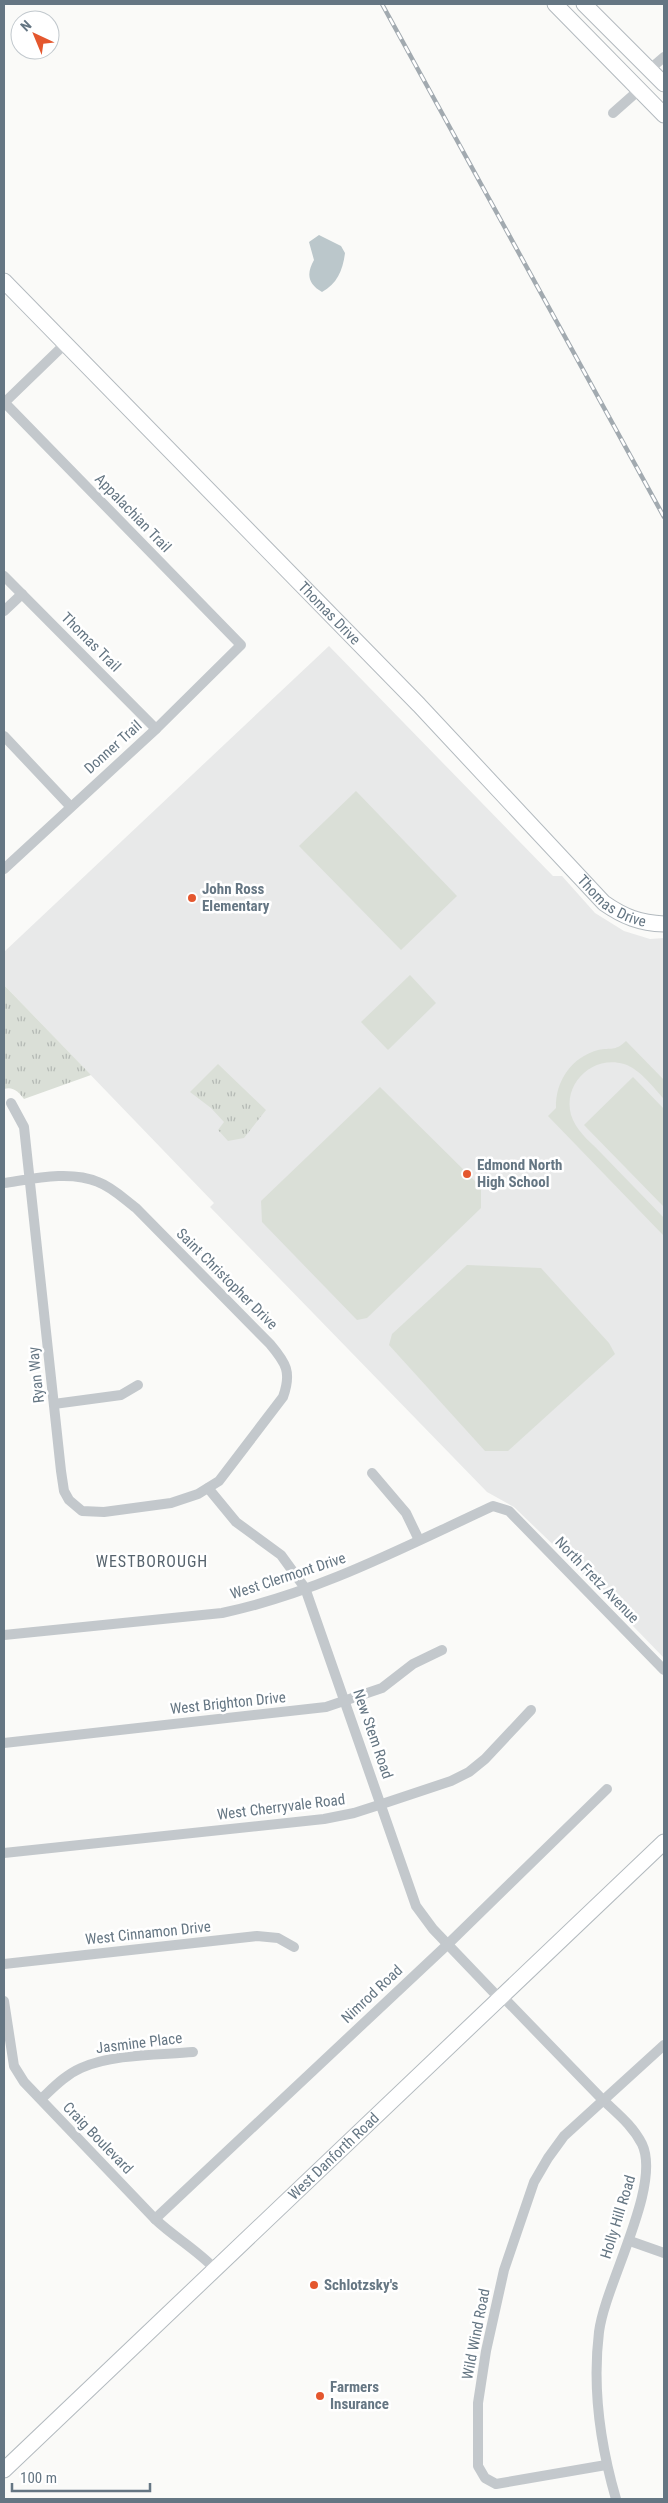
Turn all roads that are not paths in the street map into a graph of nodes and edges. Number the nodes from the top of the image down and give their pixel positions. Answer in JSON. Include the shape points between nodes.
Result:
{"nodes":[{"id":1,"x":554,"y":4,"type":"edge"},
{"id":2,"x":584,"y":4,"type":"edge"},
{"id":3,"x":664,"y":57,"type":"edge"},
{"id":4,"x":650,"y":70,"type":"junction"},
{"id":5,"x":664,"y":84,"type":"edge"},
{"id":6,"x":639,"y":90,"type":"junction"},
{"id":7,"x":613,"y":113,"type":"dead end"},
{"id":8,"x":664,"y":115,"type":"edge"},
{"id":9,"x":4,"y":281,"type":"edge"},
{"id":10,"x":65,"y":344,"type":"junction"},
{"id":11,"x":4,"y":402,"type":"edge"},
{"id":12,"x":4,"y":576,"type":"edge"},
{"id":13,"x":22,"y":594,"type":"junction"},
{"id":14,"x":4,"y":612,"type":"edge"},
{"id":15,"x":241,"y":646,"type":"joint"},
{"id":16,"x":156,"y":729,"type":"junction"},
{"id":17,"x":4,"y":736,"type":"edge"},
{"id":18,"x":70,"y":806,"type":"junction"},
{"id":19,"x":4,"y":869,"type":"edge"},
{"id":20,"x":664,"y":924,"type":"edge"},
{"id":21,"x":11,"y":1103,"type":"dead end"},
{"id":22,"x":30,"y":1180,"type":"junction"},
{"id":23,"x":4,"y":1183,"type":"edge"},
{"id":24,"x":138,"y":1386,"type":"dead end"},
{"id":25,"x":54,"y":1404,"type":"junction"},
{"id":26,"x":372,"y":1473,"type":"dead end"},
{"id":27,"x":208,"y":1488,"type":"junction"},
{"id":28,"x":509,"y":1511,"type":"joint"},
{"id":29,"x":419,"y":1540,"type":"junction"},
{"id":30,"x":305,"y":1588,"type":"junction"},
{"id":31,"x":4,"y":1635,"type":"edge"},
{"id":32,"x":442,"y":1650,"type":"dead end"},
{"id":33,"x":664,"y":1670,"type":"edge"},
{"id":34,"x":345,"y":1701,"type":"junction"},
{"id":35,"x":531,"y":1710,"type":"dead end"},
{"id":36,"x":4,"y":1743,"type":"edge"},
{"id":37,"x":607,"y":1789,"type":"dead end"},
{"id":38,"x":382,"y":1804,"type":"junction"},
{"id":39,"x":664,"y":1842,"type":"edge"},
{"id":40,"x":4,"y":1853,"type":"edge"},
{"id":41,"x":447,"y":1945,"type":"junction"},
{"id":42,"x":294,"y":1947,"type":"dead end"},
{"id":43,"x":4,"y":1964,"type":"edge"},
{"id":44,"x":501,"y":1997,"type":"junction"},
{"id":45,"x":4,"y":2002,"type":"edge"},
{"id":46,"x":664,"y":2045,"type":"edge"},
{"id":47,"x":193,"y":2052,"type":"dead end"},
{"id":48,"x":41,"y":2099,"type":"junction"},
{"id":49,"x":603,"y":2100,"type":"junction"},
{"id":50,"x":155,"y":2219,"type":"junction"},
{"id":51,"x":630,"y":2241,"type":"junction"},
{"id":52,"x":664,"y":2253,"type":"edge"},
{"id":53,"x":215,"y":2269,"type":"junction"},
{"id":54,"x":606,"y":2465,"type":"junction"},
{"id":55,"x":4,"y":2470,"type":"edge"},
{"id":56,"x":616,"y":2499,"type":"edge"}],
"edges":[{"from":1,"to":6,"type":"main road"},
{"from":2,"to":4,"type":"main road"},
{"from":3,"to":4,"type":"street"},
{"from":4,"to":5,"type":"main road"},
{"from":4,"to":6,"type":"main road"},
{"from":6,"to":7,"type":"street"},
{"from":6,"to":8,"type":"main road"},
{"from":9,"to":10,"type":"main road","name":"Thomas Drive"},
{"from":10,"to":11,"type":"street"},
{"from":10,"to":20,"type":"main road","name":"Thomas Drive","via":[[420,704],[604,903],[624,916],[644,923]]},
{"from":11,"to":15,"type":"street","name":"Appalachian Trail"},
{"from":12,"to":13,"type":"street","name":"Thomas Trail"},
{"from":13,"to":14,"type":"street"},
{"from":13,"to":16,"type":"street","name":"Thomas Trail"},
{"from":15,"to":16,"type":"street","name":"Donner Trail"},
{"from":16,"to":18,"type":"street","name":"Donner Trail"},
{"from":17,"to":18,"type":"street"},
{"from":18,"to":19,"type":"street","name":"Donner Trail"},
{"from":21,"to":22,"type":"street","name":"Ryan Way","via":[[24,1127]]},
{"from":22,"to":23,"type":"street","name":"Saint Christopher Drive"},
{"from":22,"to":25,"type":"street","name":"Ryan Way"},
{"from":22,"to":27,"type":"street","name":"Saint Christopher Drive","via":[[72,1177],[96,1181],[112,1189],[150,1223],[285,1363],[287,1386],[283,1397],[227,1471]]},
{"from":24,"to":25,"type":"street","via":[[121,1395]]},
{"from":25,"to":27,"type":"street","name":"Ryan Way","via":[[64,1491],[82,1511],[104,1512],[172,1503]]},
{"from":26,"to":29,"type":"street","via":[[406,1513]]},
{"from":27,"to":30,"type":"street","name":"New Stem Road","via":[[236,1522],[280,1555]]},
{"from":28,"to":29,"type":"street","name":"West Clermont Drive","via":[[493,1506]]},
{"from":28,"to":33,"type":"street","name":"North Fretz Avenue"},
{"from":29,"to":30,"type":"street","name":"West Clermont Drive","via":[[352,1572]]},
{"from":30,"to":31,"type":"street","name":"West Clermont Drive","via":[[222,1613]]},
{"from":30,"to":34,"type":"street","name":"New Stem Road"},
{"from":32,"to":34,"type":"street","name":"West Brighton Drive","via":[[413,1664],[382,1688]]},
{"from":34,"to":36,"type":"street","name":"West Brighton Drive","via":[[326,1708]]},
{"from":34,"to":38,"type":"street","name":"New Stem Road"},
{"from":35,"to":38,"type":"street","name":"West Cherryvale Road","via":[[469,1772]]},
{"from":37,"to":41,"type":"street","name":"Nimrod Road"},
{"from":38,"to":40,"type":"street","name":"West Cherryvale Road","via":[[324,1819]]},
{"from":38,"to":41,"type":"street","name":"New Stem Road","via":[[416,1906]]},
{"from":39,"to":44,"type":"main road","name":"West Danforth Road"},
{"from":41,"to":44,"type":"street","name":"New Stem Road"},
{"from":41,"to":50,"type":"street","name":"Nimrod Road"},
{"from":42,"to":43,"type":"street","name":"West Cinnamon Drive","via":[[278,1938],[257,1936]]},
{"from":44,"to":49,"type":"street","name":"Holly Hill Road"},
{"from":44,"to":53,"type":"main road","name":"West Danforth Road"},
{"from":45,"to":48,"type":"street","name":"Craig Boulevard","via":[[14,2066]]},
{"from":46,"to":49,"type":"street"},
{"from":47,"to":48,"type":"street","name":"Jasmine Place","via":[[97,2062],[59,2082]]},
{"from":48,"to":50,"type":"street","name":"Craig Boulevard"},
{"from":49,"to":51,"type":"street","name":"Holly Hill Road","via":[[630,2125],[648,2158],[647,2177]]},
{"from":49,"to":54,"type":"street","name":"Wild Wind Road","via":[[564,2136],[534,2182],[504,2270],[486,2351],[478,2403],[477,2450],[478,2466],[485,2478],[496,2484]]},
{"from":50,"to":53,"type":"street","name":"Craig Boulevard"},
{"from":51,"to":52,"type":"street"},
{"from":51,"to":54,"type":"street","name":"Holly Hill Road","via":[[610,2289],[599,2329],[596,2404]]},
{"from":53,"to":55,"type":"main road","name":"West Danforth Road"},
{"from":54,"to":56,"type":"street","name":"Holly Hill Road"}]}
